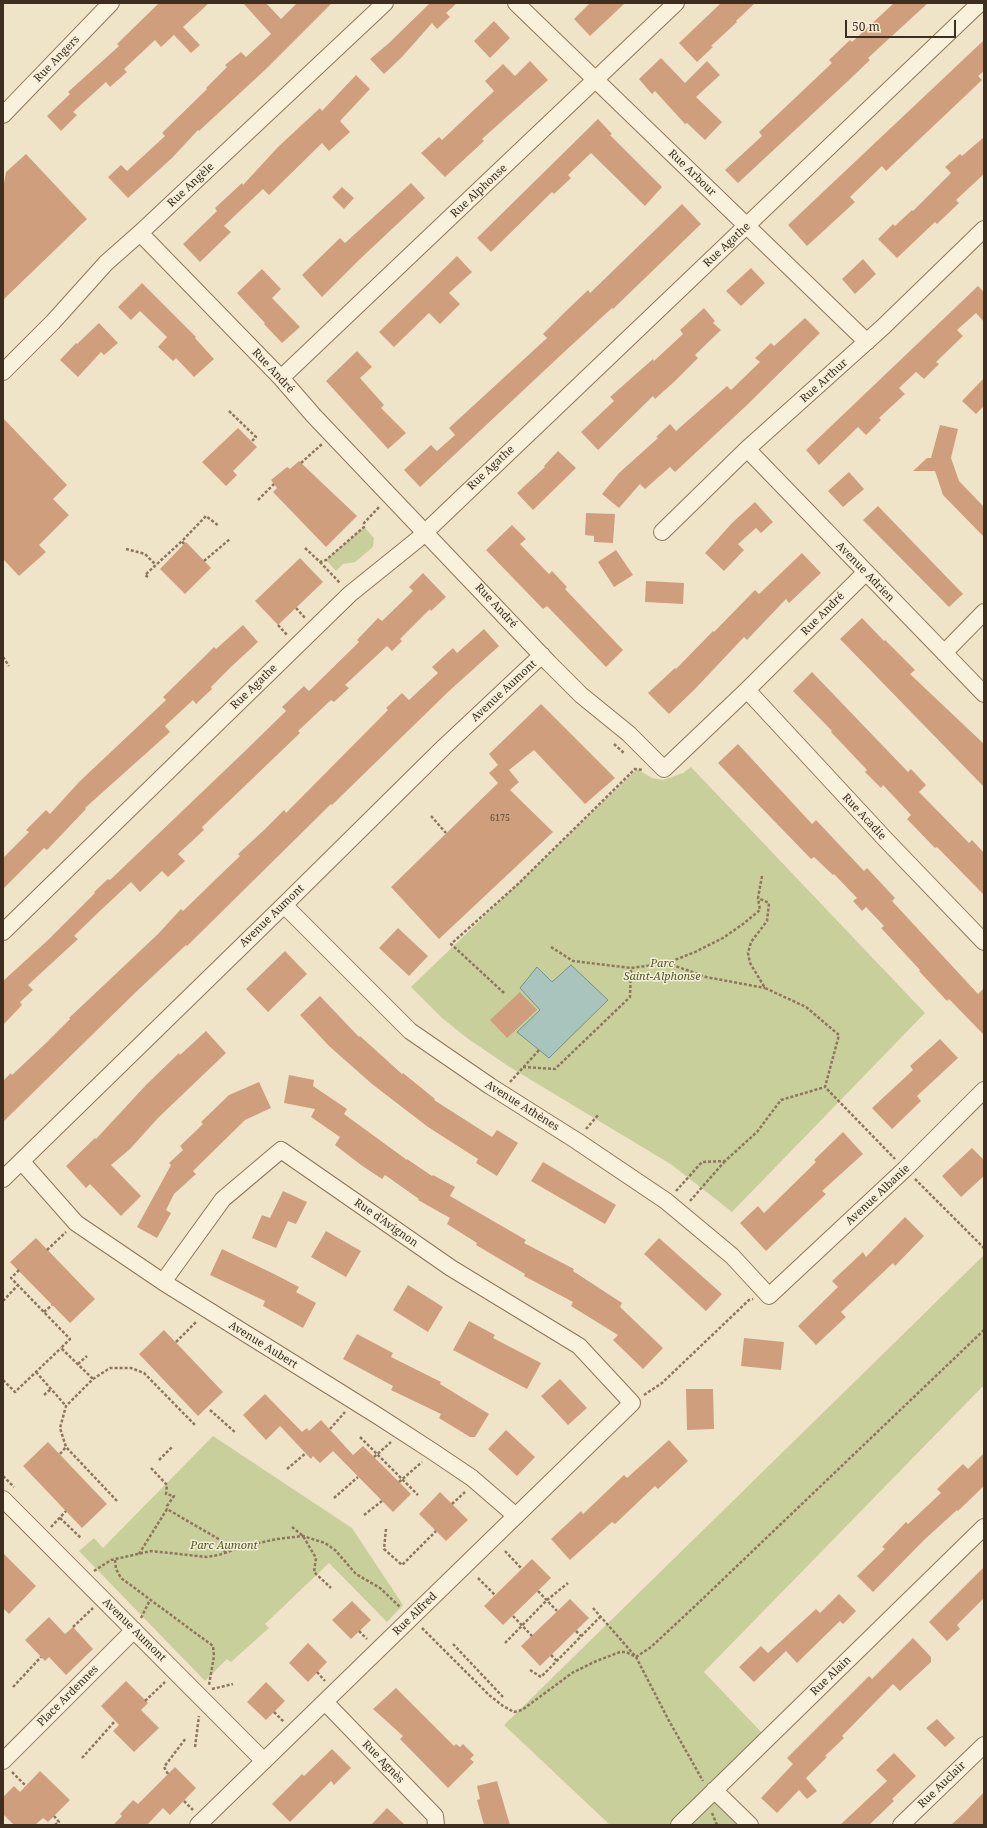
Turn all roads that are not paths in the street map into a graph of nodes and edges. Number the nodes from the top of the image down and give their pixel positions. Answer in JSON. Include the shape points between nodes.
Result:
{"nodes":[{"id":1,"x":111,"y":3,"type":"edge"},
{"id":2,"x":385,"y":3,"type":"edge"},
{"id":3,"x":516,"y":3,"type":"edge"},
{"id":4,"x":676,"y":3,"type":"edge"},
{"id":5,"x":980,"y":3,"type":"edge"},
{"id":6,"x":597,"y":80,"type":"junction"},
{"id":7,"x":3,"y":115,"type":"edge"},
{"id":8,"x":747,"y":227,"type":"junction"},
{"id":9,"x":984,"y":229,"type":"edge"},
{"id":10,"x":140,"y":233,"type":"junction"},
{"id":11,"x":867,"y":342,"type":"junction"},
{"id":12,"x":3,"y":372,"type":"edge"},
{"id":13,"x":281,"y":378,"type":"junction"},
{"id":14,"x":747,"y":449,"type":"junction"},
{"id":15,"x":424,"y":531,"type":"junction"},
{"id":16,"x":662,"y":532,"type":"dead end"},
{"id":17,"x":866,"y":572,"type":"junction"},
{"id":18,"x":984,"y":612,"type":"edge"},
{"id":19,"x":944,"y":653,"type":"junction"},
{"id":20,"x":542,"y":655,"type":"junction"},
{"id":21,"x":747,"y":690,"type":"junction"},
{"id":22,"x":984,"y":694,"type":"edge"},
{"id":23,"x":284,"y":905,"type":"junction"},
{"id":24,"x":3,"y":932,"type":"edge"},
{"id":25,"x":984,"y":942,"type":"edge"},
{"id":26,"x":984,"y":1090,"type":"edge"},
{"id":27,"x":22,"y":1162,"type":"junction"},
{"id":28,"x":3,"y":1179,"type":"edge"},
{"id":29,"x":163,"y":1282,"type":"junction"},
{"id":30,"x":769,"y":1296,"type":"joint"},
{"id":31,"x":632,"y":1403,"type":"joint"},
{"id":32,"x":3,"y":1499,"type":"edge"},
{"id":33,"x":516,"y":1516,"type":"junction"},
{"id":34,"x":984,"y":1527,"type":"edge"},
{"id":35,"x":134,"y":1630,"type":"junction"},
{"id":36,"x":324,"y":1702,"type":"junction"},
{"id":37,"x":984,"y":1745,"type":"edge"},
{"id":38,"x":264,"y":1761,"type":"junction"},
{"id":39,"x":6,"y":1765,"type":"edge"},
{"id":40,"x":711,"y":1793,"type":"junction"},
{"id":41,"x":197,"y":1819,"type":"edge"},
{"id":42,"x":436,"y":1825,"type":"edge"},
{"id":43,"x":679,"y":1825,"type":"edge"},
{"id":44,"x":750,"y":1825,"type":"edge"},
{"id":45,"x":901,"y":1825,"type":"edge"}],
"edges":[{"from":1,"to":7,"type":"street","name":"Rue Angers"},
{"from":2,"to":10,"type":"street","name":"Rue Angèle"},
{"from":3,"to":6,"type":"street","name":"Rue Arbour"},
{"from":4,"to":6,"type":"street","name":"Rue Alphonse"},
{"from":5,"to":8,"type":"street","name":"Rue Agathe"},
{"from":6,"to":8,"type":"street","name":"Rue Arbour"},
{"from":6,"to":13,"type":"street","name":"Rue Alphonse"},
{"from":8,"to":11,"type":"street","name":"Rue Arbour"},
{"from":8,"to":15,"type":"street","name":"Rue Agathe"},
{"from":9,"to":11,"type":"street","name":"Rue Arthur"},
{"from":10,"to":12,"type":"street","name":"Rue Angèle","via":[[106,263],[53,322]]},
{"from":10,"to":13,"type":"street","name":"Rue André"},
{"from":11,"to":14,"type":"street","name":"Rue Arthur"},
{"from":13,"to":15,"type":"street","name":"Rue André"},
{"from":14,"to":16,"type":"street","name":"Rue Arthur"},
{"from":14,"to":17,"type":"street","name":"Avenue Adrien"},
{"from":15,"to":20,"type":"street","name":"Rue André"},
{"from":15,"to":24,"type":"street","name":"Rue Agathe","via":[[417,540],[350,594]]},
{"from":17,"to":19,"type":"street","name":"Avenue Adrien"},
{"from":17,"to":21,"type":"street","name":"Rue André"},
{"from":18,"to":19,"type":"street"},
{"from":19,"to":22,"type":"street","name":"Avenue Adrien"},
{"from":20,"to":21,"type":"street","name":"Rue André","via":[[581,695],[629,734],[664,768]]},
{"from":20,"to":23,"type":"street","name":"Avenue Aumont","via":[[444,747]]},
{"from":21,"to":25,"type":"street","name":"Rue Acadie"},
{"from":23,"to":27,"type":"street","name":"Avenue Aumont"},
{"from":23,"to":30,"type":"street","name":"Avenue Athènes","via":[[410,1031],[666,1201],[732,1256]]},
{"from":26,"to":30,"type":"street","name":"Avenue Albanie","via":[[905,1169]]},
{"from":27,"to":28,"type":"street","name":"Avenue Aumont"},
{"from":27,"to":29,"type":"street","name":"Avenue Aubert","via":[[76,1224]]},
{"from":29,"to":31,"type":"street","name":"Rue d'Avignon","via":[[223,1199],[281,1150],[451,1268],[579,1346]]},
{"from":29,"to":33,"type":"street","name":"Avenue Aubert","via":[[432,1451],[472,1478]]},
{"from":31,"to":33,"type":"street","name":"Rue Alfred"},
{"from":32,"to":35,"type":"street","name":"Avenue Aumont"},
{"from":33,"to":36,"type":"street","name":"Rue Alfred"},
{"from":34,"to":40,"type":"street","name":"Rue Alain"},
{"from":35,"to":38,"type":"street","name":"Avenue Aumont","via":[[175,1672],[203,1695]]},
{"from":35,"to":39,"type":"street","name":"Place Ardennes"},
{"from":36,"to":38,"type":"street","name":"Rue Alfred"},
{"from":36,"to":42,"type":"street","name":"Rue Agnès","via":[[435,1816]]},
{"from":37,"to":45,"type":"street","name":"Rue Auclair"},
{"from":38,"to":41,"type":"street","name":"Rue Alfred"},
{"from":40,"to":43,"type":"street","name":"Rue Alain"},
{"from":40,"to":44,"type":"street"}]}
